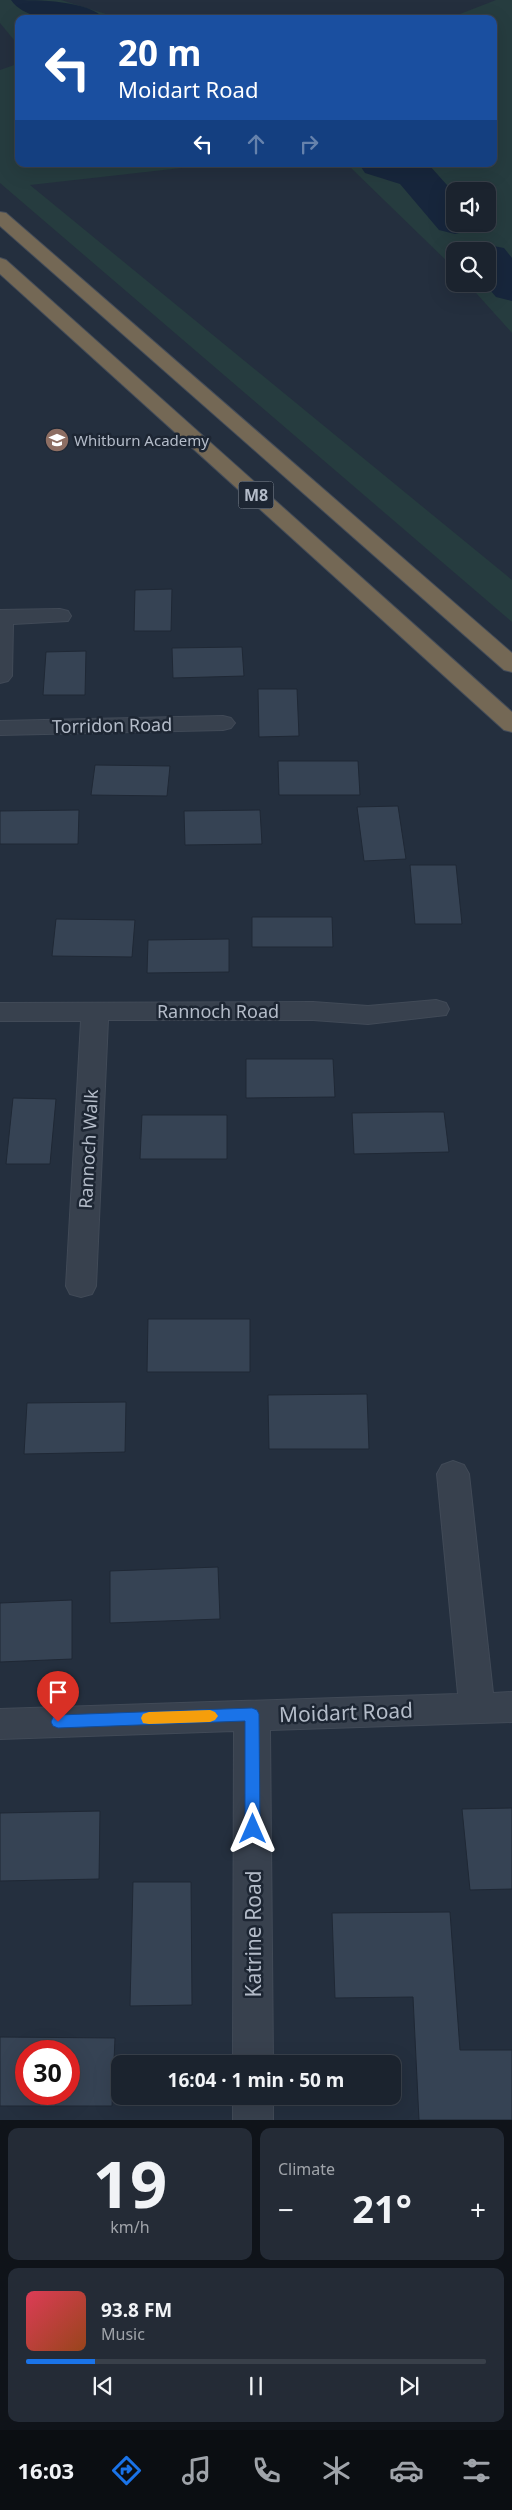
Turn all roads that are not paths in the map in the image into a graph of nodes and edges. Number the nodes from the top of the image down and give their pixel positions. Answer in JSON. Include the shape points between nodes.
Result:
{"nodes":[{"id":1,"x":0,"y":217,"type":"edge"},
{"id":2,"x":0,"y":264,"type":"edge"},
{"id":3,"x":60,"y":616,"type":"dead end"},
{"id":4,"x":1,"y":617,"type":"edge"},
{"id":5,"x":512,"y":666,"type":"edge"},
{"id":6,"x":0,"y":676,"type":"edge"},
{"id":7,"x":224,"y":723,"type":"dead end"},
{"id":8,"x":512,"y":725,"type":"edge"},
{"id":9,"x":0,"y":728,"type":"edge"},
{"id":10,"x":436,"y":1010,"type":"dead end"},
{"id":11,"x":0,"y":1012,"type":"edge"},
{"id":12,"x":95,"y":1012,"type":"junction"},
{"id":13,"x":81,"y":1286,"type":"dead end"},
{"id":14,"x":453,"y":1474,"type":"dead end"},
{"id":15,"x":512,"y":1707,"type":"edge"},
{"id":16,"x":477,"y":1708,"type":"junction"},
{"id":17,"x":252,"y":1714,"type":"junction"},
{"id":18,"x":0,"y":1724,"type":"edge"},
{"id":19,"x":253,"y":2055,"type":"edge"},
{"id":20,"x":253,"y":2105,"type":"edge"},
{"id":21,"x":254,"y":2120,"type":"edge"}],
"edges":[{"from":1,"to":5,"type":"highway","number":"M8"},
{"from":2,"to":8,"type":"highway","number":"M8"},
{"from":3,"to":4,"type":"street"},
{"from":4,"to":6,"type":"street"},
{"from":7,"to":9,"type":"street","name":"Torridon Road"},
{"from":10,"to":12,"type":"street","name":"Rannoch Road","via":[[368,1015],[313,1011]]},
{"from":11,"to":12,"type":"street","name":"Rannoch Road"},
{"from":12,"to":13,"type":"street","name":"Rannoch Walk"},
{"from":14,"to":16,"type":"street"},
{"from":15,"to":16,"type":"street","name":"Moidart Road"},
{"from":16,"to":17,"type":"street","name":"Moidart Road"},
{"from":17,"to":18,"type":"street","name":"Moidart Road"},
{"from":17,"to":19,"type":"street","name":"Katrine Road"},
{"from":20,"to":21,"type":"street"}]}
